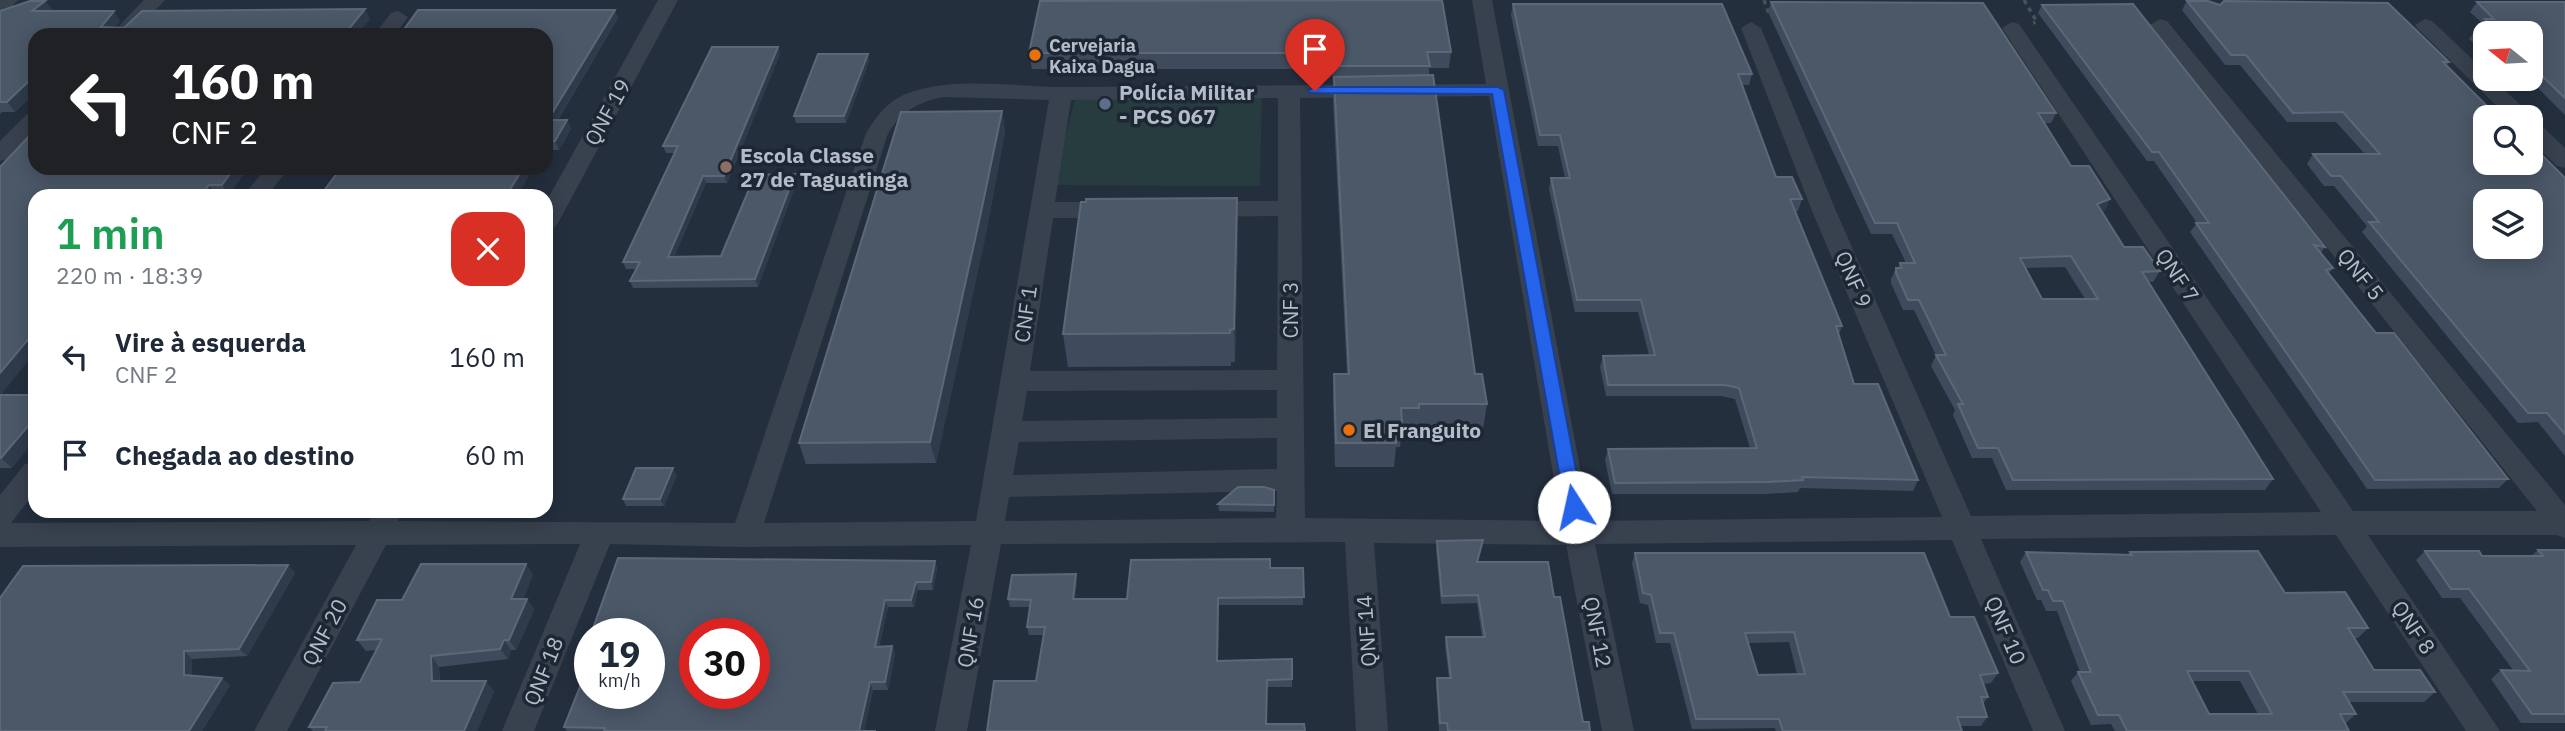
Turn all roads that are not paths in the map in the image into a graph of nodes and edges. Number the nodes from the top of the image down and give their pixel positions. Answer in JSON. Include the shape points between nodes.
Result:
{"nodes":[{"id":1,"x":8,"y":0,"type":"edge"},
{"id":2,"x":155,"y":0,"type":"edge"},
{"id":3,"x":668,"y":0,"type":"edge"},
{"id":4,"x":1482,"y":0,"type":"edge"},
{"id":5,"x":0,"y":7,"type":"edge"},
{"id":6,"x":398,"y":17,"type":"dead end"},
{"id":7,"x":1760,"y":21,"type":"road end"},
{"id":8,"x":2160,"y":25,"type":"dead end"},
{"id":9,"x":2426,"y":25,"type":"dead end"},
{"id":10,"x":127,"y":28,"type":"edge"},
{"id":11,"x":389,"y":28,"type":"edge"},
{"id":12,"x":2012,"y":28,"type":"dead end"},
{"id":13,"x":1498,"y":90,"type":"junction"},
{"id":14,"x":1289,"y":91,"type":"junction"},
{"id":15,"x":1060,"y":94,"type":"junction"},
{"id":16,"x":2508,"y":105,"type":"edge"},
{"id":17,"x":28,"y":126,"type":"edge"},
{"id":18,"x":2543,"y":140,"type":"edge"},
{"id":19,"x":0,"y":153,"type":"edge"},
{"id":20,"x":2565,"y":161,"type":"edge"},
{"id":21,"x":272,"y":175,"type":"edge"},
{"id":22,"x":262,"y":189,"type":"edge"},
{"id":23,"x":1289,"y":208,"type":"junction"},
{"id":24,"x":1137,"y":209,"type":"edge"},
{"id":25,"x":1179,"y":209,"type":"edge"},
{"id":26,"x":553,"y":210,"type":"edge"},
{"id":27,"x":1040,"y":210,"type":"junction"},
{"id":28,"x":1290,"y":380,"type":"junction"},
{"id":29,"x":1016,"y":381,"type":"junction"},
{"id":30,"x":1290,"y":428,"type":"junction"},
{"id":31,"x":1007,"y":432,"type":"junction"},
{"id":32,"x":28,"y":481,"type":"edge"},
{"id":33,"x":1291,"y":481,"type":"junction"},
{"id":34,"x":997,"y":486,"type":"junction"},
{"id":35,"x":0,"y":516,"type":"edge"},
{"id":36,"x":383,"y":522,"type":"edge"},
{"id":37,"x":2345,"y":523,"type":"junction"},
{"id":38,"x":2564,"y":524,"type":"edge"},
{"id":39,"x":1962,"y":528,"type":"junction"},
{"id":40,"x":1291,"y":530,"type":"junction"},
{"id":41,"x":1359,"y":531,"type":"junction"},
{"id":42,"x":600,"y":532,"type":"junction"},
{"id":43,"x":1578,"y":533,"type":"junction"},
{"id":44,"x":988,"y":534,"type":"junction"},
{"id":45,"x":0,"y":535,"type":"edge"},
{"id":46,"x":746,"y":535,"type":"junction"},
{"id":47,"x":270,"y":731,"type":"edge"},
{"id":48,"x":519,"y":731,"type":"edge"},
{"id":49,"x":951,"y":731,"type":"edge"},
{"id":50,"x":1372,"y":731,"type":"edge"},
{"id":51,"x":1618,"y":731,"type":"edge"},
{"id":52,"x":2049,"y":731,"type":"edge"},
{"id":53,"x":2484,"y":731,"type":"edge"}],
"edges":[{"from":1,"to":5,"type":"street"},
{"from":2,"to":10,"type":"street"},
{"from":3,"to":26,"type":"street","name":"QNF 19"},
{"from":4,"to":13,"type":"street"},
{"from":6,"to":11,"type":"street"},
{"from":7,"to":39,"type":"street","name":"QNF 9","via":[[1824,212]]},
{"from":8,"to":38,"type":"street","name":"QNF 5"},
{"from":9,"to":16,"type":"street"},
{"from":12,"to":37,"type":"street","name":"QNF 7"},
{"from":13,"to":14,"type":"street"},
{"from":13,"to":43,"type":"street"},
{"from":14,"to":15,"type":"street"},
{"from":14,"to":23,"type":"street","name":"CNF 3"},
{"from":15,"to":27,"type":"street","name":"CNF 1"},
{"from":15,"to":46,"type":"street","via":[[935,92],[901,103],[888,114],[876,136]]},
{"from":17,"to":19,"type":"street"},
{"from":18,"to":20,"type":"street"},
{"from":21,"to":22,"type":"street"},
{"from":23,"to":25,"type":"street"},
{"from":23,"to":28,"type":"street","name":"CNF 3"},
{"from":24,"to":27,"type":"street"},
{"from":27,"to":29,"type":"street","name":"CNF 1"},
{"from":28,"to":29,"type":"street"},
{"from":28,"to":30,"type":"street","name":"CNF 3"},
{"from":29,"to":31,"type":"street","name":"CNF 1"},
{"from":30,"to":31,"type":"street"},
{"from":30,"to":33,"type":"street","name":"CNF 3"},
{"from":31,"to":34,"type":"street","name":"CNF 1"},
{"from":32,"to":35,"type":"street"},
{"from":33,"to":34,"type":"street"},
{"from":33,"to":40,"type":"street","name":"CNF 3"},
{"from":34,"to":44,"type":"street","name":"CNF 1"},
{"from":36,"to":42,"type":"street"},
{"from":36,"to":45,"type":"street"},
{"from":36,"to":47,"type":"street","name":"QNF 20"},
{"from":37,"to":38,"type":"street"},
{"from":37,"to":39,"type":"street"},
{"from":37,"to":53,"type":"street","name":"QNF 8"},
{"from":39,"to":43,"type":"street"},
{"from":39,"to":52,"type":"street","name":"QNF 10"},
{"from":40,"to":41,"type":"street"},
{"from":40,"to":44,"type":"street"},
{"from":41,"to":43,"type":"street"},
{"from":41,"to":50,"type":"street","name":"QNF 14"},
{"from":42,"to":46,"type":"street"},
{"from":42,"to":48,"type":"street","name":"QNF 18"},
{"from":43,"to":51,"type":"street","name":"QNF 12"},
{"from":44,"to":46,"type":"street"},
{"from":44,"to":49,"type":"street","name":"QNF 16"}]}
